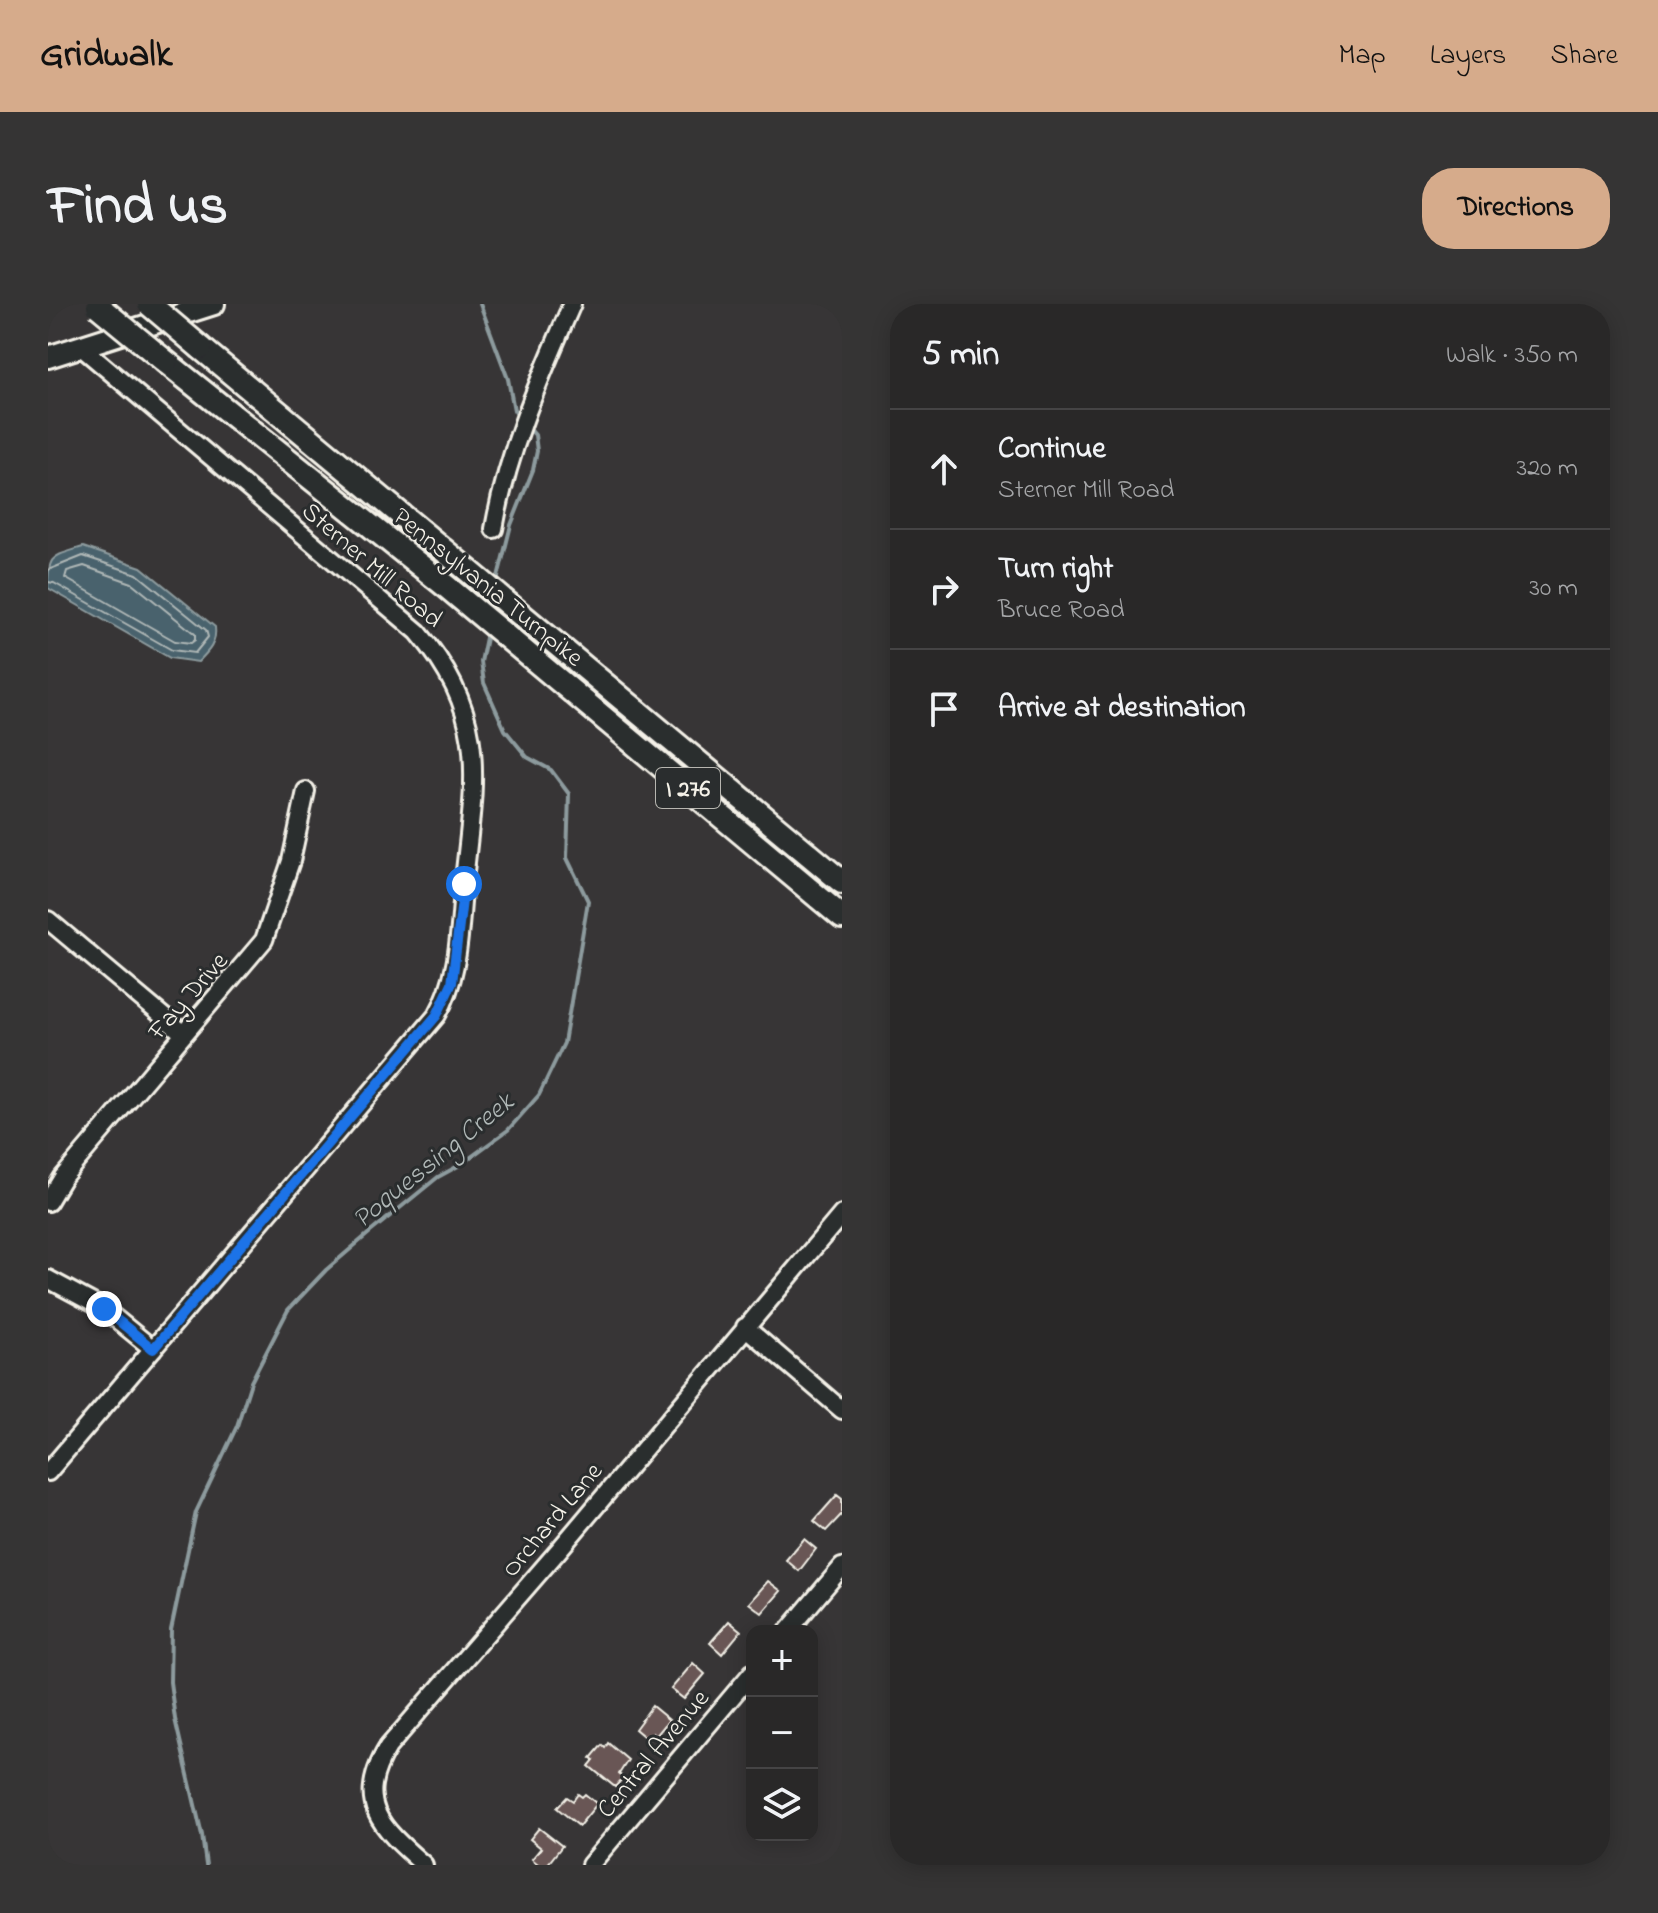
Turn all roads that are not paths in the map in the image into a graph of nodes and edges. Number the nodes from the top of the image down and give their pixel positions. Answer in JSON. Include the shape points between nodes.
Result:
{"nodes":[{"id":1,"x":149,"y":304,"type":"edge"},
{"id":2,"x":214,"y":304,"type":"edge"},
{"id":3,"x":572,"y":304,"type":"edge"},
{"id":4,"x":97,"y":305,"type":"edge"},
{"id":5,"x":81,"y":347,"type":"junction"},
{"id":6,"x":48,"y":357,"type":"edge"},
{"id":7,"x":494,"y":529,"type":"dead end"},
{"id":8,"x":306,"y":791,"type":"dead end"},
{"id":9,"x":842,"y":882,"type":"edge"},
{"id":10,"x":842,"y":917,"type":"edge"},
{"id":11,"x":48,"y":920,"type":"edge"},
{"id":12,"x":184,"y":1034,"type":"junction"},
{"id":13,"x":48,"y":1202,"type":"edge"},
{"id":14,"x":842,"y":1214,"type":"edge"},
{"id":15,"x":48,"y":1279,"type":"edge"},
{"id":16,"x":745,"y":1327,"type":"junction"},
{"id":17,"x":153,"y":1349,"type":"junction"},
{"id":18,"x":842,"y":1410,"type":"edge"},
{"id":19,"x":48,"y":1472,"type":"edge"},
{"id":20,"x":842,"y":1567,"type":"edge"},
{"id":21,"x":793,"y":1625,"type":"edge"},
{"id":22,"x":746,"y":1680,"type":"edge"},
{"id":23,"x":424,"y":1865,"type":"edge"},
{"id":24,"x":590,"y":1865,"type":"edge"}],
"edges":[{"from":1,"to":9,"type":"highway","name":"Pennsylvania Turnpike","number":"I 276","bridge":true},
{"from":2,"to":5,"type":"main road"},
{"from":3,"to":7,"type":"street","via":[[518,431]]},
{"from":4,"to":10,"type":"highway","name":"Pennsylvania Turnpike","number":"I 276","bridge":true,"via":[[447,587]]},
{"from":5,"to":6,"type":"main road"},
{"from":5,"to":17,"type":"street","name":"Sterner Mill Road","via":[[418,632],[457,689],[474,759],[455,966],[437,1015]]},
{"from":8,"to":12,"type":"street","name":"Fay Drive","via":[[291,861],[264,940]]},
{"from":11,"to":12,"type":"street"},
{"from":12,"to":13,"type":"street","name":"Fay Drive","via":[[63,1177]]},
{"from":14,"to":16,"type":"street","name":"Orchard Lane"},
{"from":15,"to":17,"type":"street","via":[[104,1309]]},
{"from":16,"to":18,"type":"street"},
{"from":16,"to":23,"type":"street","name":"Orchard Lane","via":[[379,1761],[372,1782],[378,1820]]},
{"from":17,"to":19,"type":"street","name":"Sterner Mill Road"},
{"from":20,"to":21,"type":"street"},
{"from":22,"to":24,"type":"street","name":"Central Avenue"}]}
